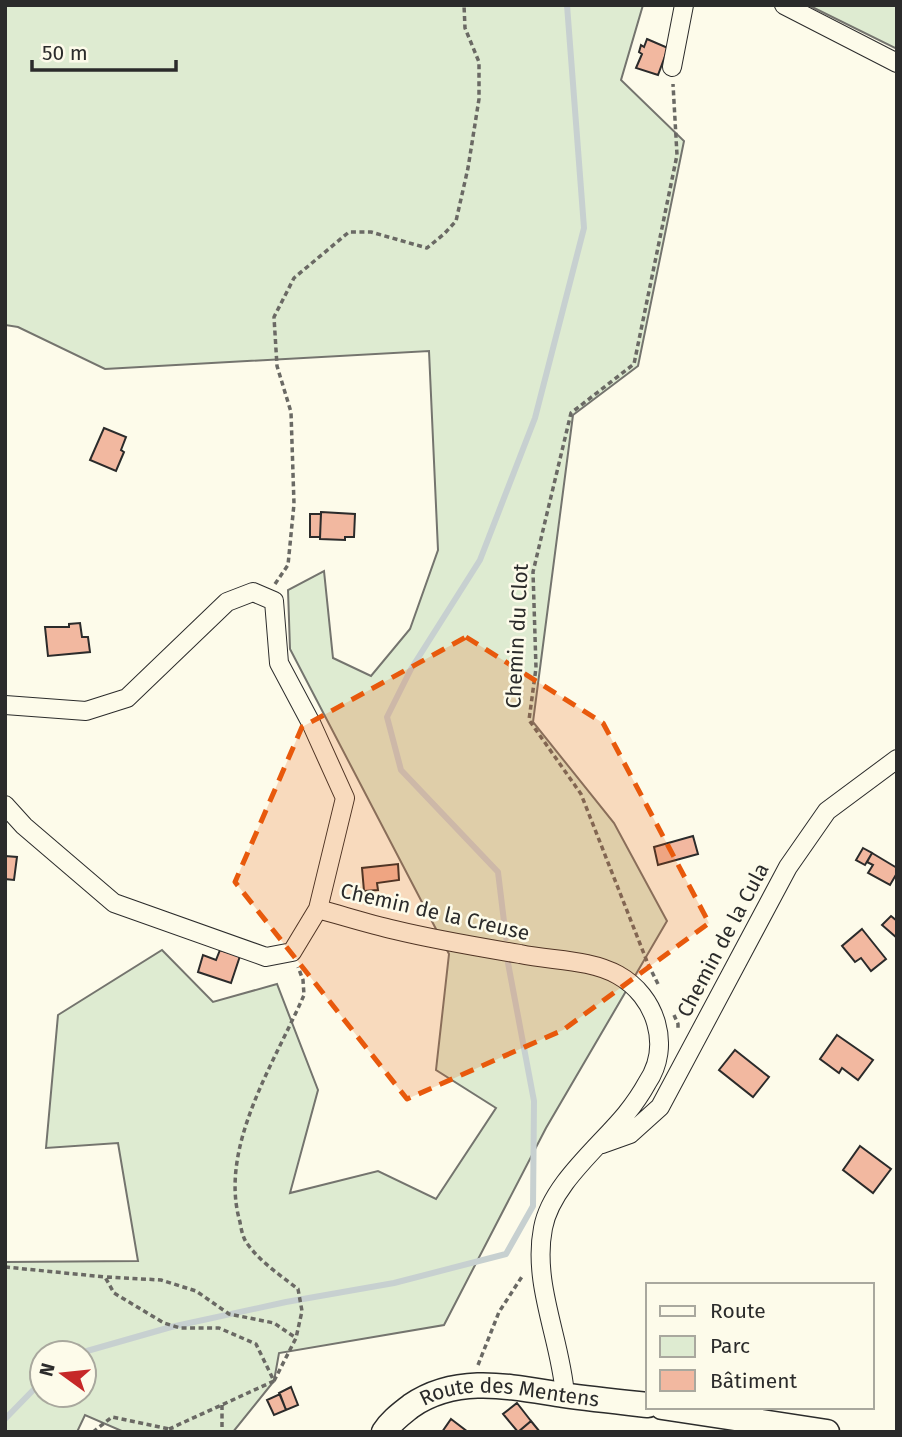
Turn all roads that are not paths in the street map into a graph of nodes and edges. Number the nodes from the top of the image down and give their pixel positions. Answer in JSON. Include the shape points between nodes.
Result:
{"nodes":[{"id":1,"x":684,"y":5,"type":"edge"},
{"id":2,"x":784,"y":5,"type":"edge"},
{"id":3,"x":897,"y":62,"type":"edge"},
{"id":4,"x":672,"y":67,"type":"road end"},
{"id":5,"x":5,"y":705,"type":"edge"},
{"id":6,"x":897,"y":759,"type":"edge"},
{"id":7,"x":5,"y":804,"type":"edge"},
{"id":8,"x":318,"y":909,"type":"junction"},
{"id":9,"x":599,"y":1145,"type":"junction"},
{"id":10,"x":565,"y":1395,"type":"junction"},
{"id":11,"x":646,"y":1405,"type":"edge"},
{"id":12,"x":675,"y":1409,"type":"edge"},
{"id":13,"x":384,"y":1432,"type":"edge"},
{"id":14,"x":827,"y":1432,"type":"edge"}],
"edges":[{"from":1,"to":4,"type":"street"},
{"from":2,"to":3,"type":"street"},
{"from":5,"to":8,"type":"street","name":"Chemin de la Creuse","via":[[86,711],[127,698],[227,601],[253,593],[274,601],[279,663],[345,799]]},
{"from":6,"to":9,"type":"street","name":"Chemin de la Cula","via":[[827,811],[788,867],[660,1107],[630,1134]]},
{"from":7,"to":8,"type":"street","via":[[23,826],[114,903],[266,957],[292,952]]},
{"from":8,"to":9,"type":"street","name":"Chemin de la Creuse","via":[[397,931],[591,965],[615,973],[636,988],[656,1018],[660,1052],[656,1069]]},
{"from":9,"to":10,"type":"street","name":"Chemin de la Creuse","via":[[557,1195],[542,1228],[544,1291]]},
{"from":10,"to":11,"type":"street","name":"Route des Mentens"},
{"from":10,"to":13,"type":"street","name":"Route des Mentens","via":[[495,1384],[468,1385],[420,1400]]},
{"from":12,"to":14,"type":"street"}]}
